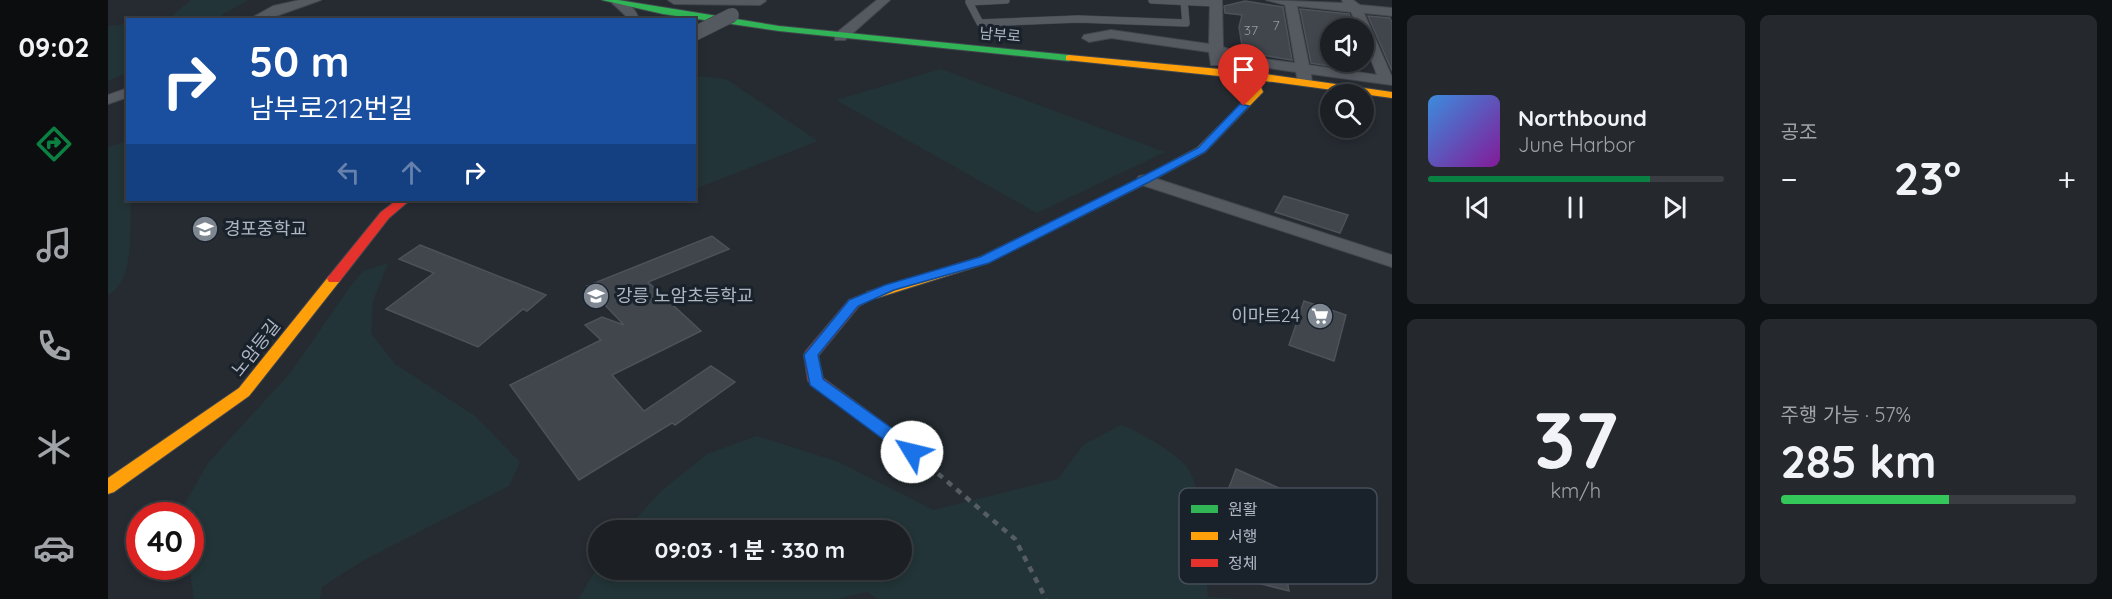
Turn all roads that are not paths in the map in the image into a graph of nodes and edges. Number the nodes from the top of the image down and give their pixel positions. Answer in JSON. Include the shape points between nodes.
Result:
{"nodes":[{"id":1,"x":315,"y":0,"type":"edge"},
{"id":2,"x":674,"y":0,"type":"edge"},
{"id":3,"x":884,"y":0,"type":"edge"},
{"id":4,"x":1006,"y":0,"type":"edge"},
{"id":5,"x":1152,"y":0,"type":"edge"},
{"id":6,"x":1272,"y":0,"type":"edge"},
{"id":7,"x":1291,"y":0,"type":"edge"},
{"id":8,"x":612,"y":1,"type":"edge"},
{"id":9,"x":761,"y":1,"type":"edge"},
{"id":10,"x":967,"y":1,"type":"edge"},
{"id":11,"x":1184,"y":1,"type":"edge"},
{"id":12,"x":1216,"y":2,"type":"edge"},
{"id":13,"x":1351,"y":4,"type":"edge"},
{"id":14,"x":1392,"y":12,"type":"edge"},
{"id":15,"x":258,"y":18,"type":"edge"},
{"id":16,"x":632,"y":18,"type":"edge"},
{"id":17,"x":690,"y":18,"type":"edge"},
{"id":18,"x":696,"y":19,"type":"edge"},
{"id":19,"x":696,"y":33,"type":"edge"},
{"id":20,"x":840,"y":37,"type":"junction"},
{"id":21,"x":1089,"y":38,"type":"dead end"},
{"id":22,"x":1215,"y":49,"type":"junction"},
{"id":23,"x":1216,"y":71,"type":"junction"},
{"id":24,"x":1251,"y":75,"type":"junction"},
{"id":25,"x":1303,"y":76,"type":"junction"},
{"id":26,"x":1389,"y":80,"type":"edge"},
{"id":27,"x":126,"y":93,"type":"edge"},
{"id":28,"x":1392,"y":95,"type":"edge"},
{"id":29,"x":108,"y":100,"type":"edge"},
{"id":30,"x":1145,"y":180,"type":"junction"},
{"id":31,"x":403,"y":201,"type":"edge"},
{"id":32,"x":1392,"y":261,"type":"edge"},
{"id":33,"x":912,"y":452,"type":"road end"},
{"id":34,"x":108,"y":488,"type":"edge"}],
"edges":[{"from":1,"to":15,"type":"street"},
{"from":2,"to":9,"type":"street"},
{"from":3,"to":20,"type":"street"},
{"from":4,"to":10,"type":"lane"},
{"from":5,"to":11,"type":"lane"},
{"from":6,"to":7,"type":"street"},
{"from":7,"to":13,"type":"street"},
{"from":7,"to":25,"type":"street"},
{"from":8,"to":16,"type":"street"},
{"from":8,"to":17,"type":"street","name":"남부로"},
{"from":9,"to":19,"type":"street","bridge":true},
{"from":10,"to":11,"type":"lane","via":[[980,23],[1078,19],[1186,23]]},
{"from":11,"to":12,"type":"lane"},
{"from":12,"to":22,"type":"street"},
{"from":13,"to":14,"type":"street"},
{"from":13,"to":26,"type":"street"},
{"from":18,"to":20,"type":"street","name":"남부로"},
{"from":20,"to":23,"type":"street","name":"남부로"},
{"from":21,"to":22,"type":"street","via":[[1111,34]]},
{"from":22,"to":23,"type":"street"},
{"from":22,"to":25,"type":"street"},
{"from":23,"to":24,"type":"street","name":"남부로"},
{"from":24,"to":25,"type":"street","name":"남부로"},
{"from":24,"to":30,"type":"street","via":[[1258,92],[1202,150]]},
{"from":25,"to":26,"type":"street"},
{"from":25,"to":28,"type":"street","name":"남부로"},
{"from":27,"to":29,"type":"street"},
{"from":30,"to":32,"type":"street"},
{"from":30,"to":33,"type":"street","via":[[984,260],[889,288],[854,303],[823,337],[811,355],[816,381]]},
{"from":31,"to":34,"type":"street","name":"노암등길","via":[[384,215],[244,392]]}]}
